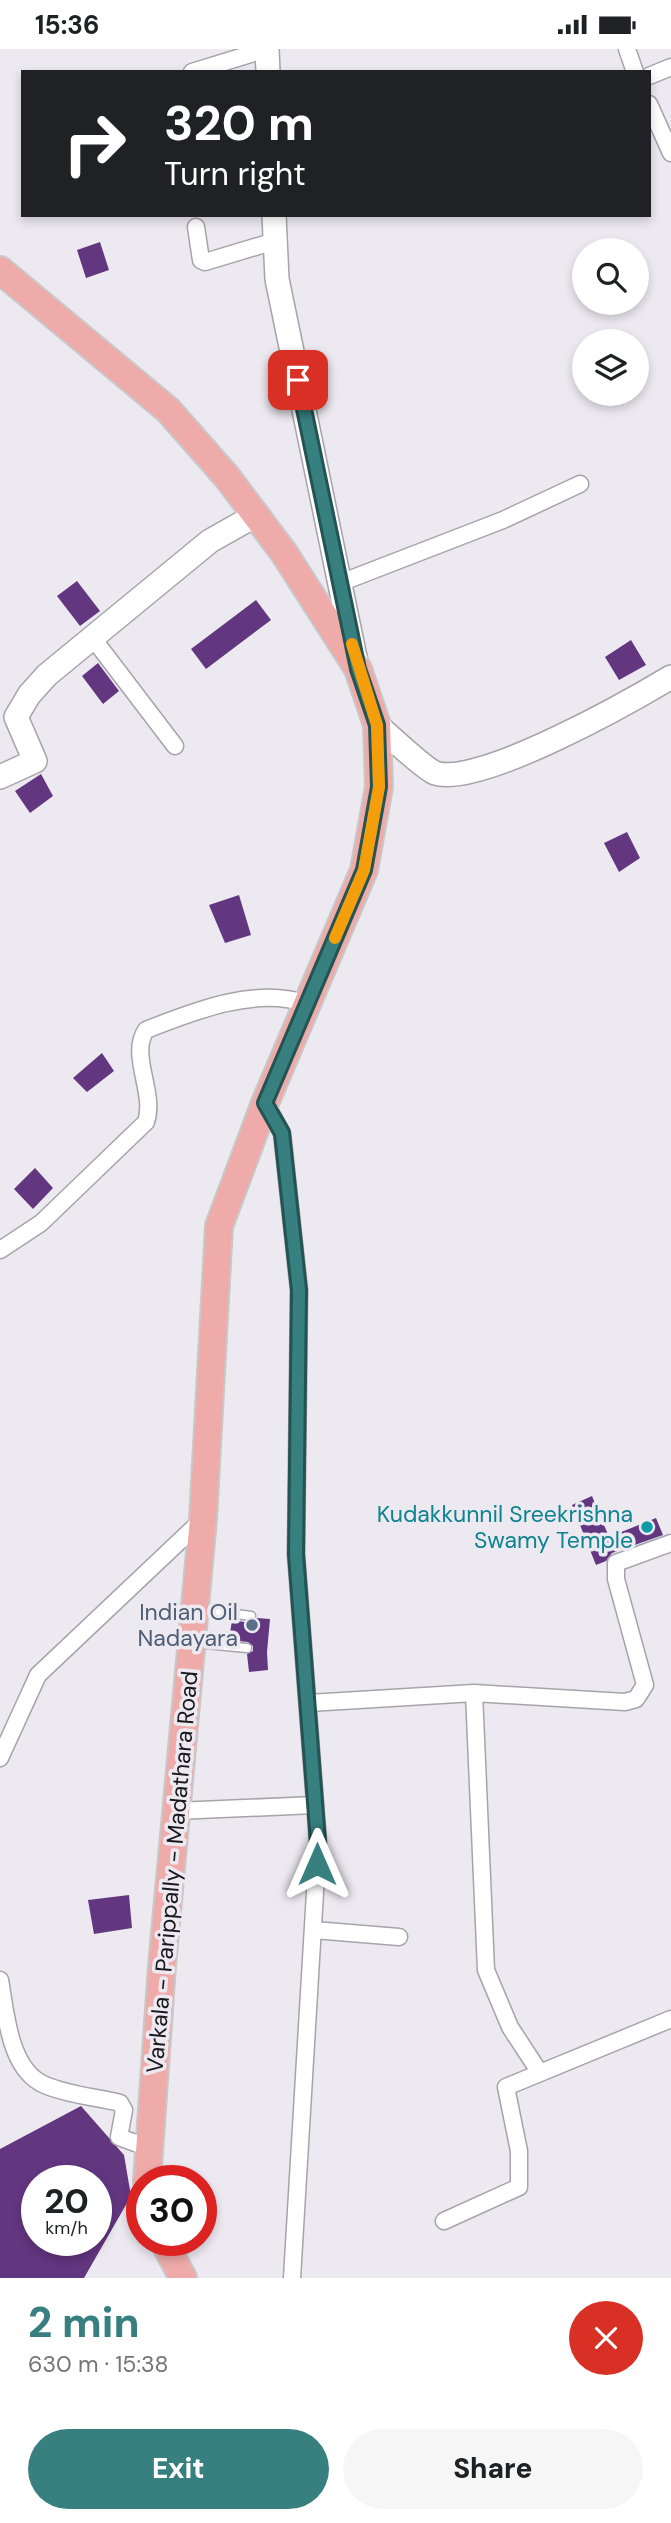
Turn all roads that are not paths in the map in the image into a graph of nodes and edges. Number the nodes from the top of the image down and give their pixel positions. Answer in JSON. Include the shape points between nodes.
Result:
{"nodes":[{"id":1,"x":267,"y":49,"type":"edge"},
{"id":2,"x":626,"y":49,"type":"edge"},
{"id":3,"x":671,"y":67,"type":"edge"},
{"id":4,"x":199,"y":70,"type":"edge"},
{"id":5,"x":268,"y":70,"type":"edge"},
{"id":6,"x":634,"y":70,"type":"edge"},
{"id":7,"x":651,"y":75,"type":"edge"},
{"id":8,"x":651,"y":108,"type":"edge"},
{"id":9,"x":671,"y":153,"type":"edge"},
{"id":10,"x":274,"y":217,"type":"edge"},
{"id":11,"x":196,"y":227,"type":"dead end"},
{"id":12,"x":275,"y":241,"type":"junction"},
{"id":13,"x":0,"y":269,"type":"edge"},
{"id":14,"x":580,"y":484,"type":"dead end"},
{"id":15,"x":256,"y":515,"type":"junction"},
{"id":16,"x":340,"y":583,"type":"junction"},
{"id":17,"x":92,"y":637,"type":"junction"},
{"id":18,"x":358,"y":669,"type":"junction"},
{"id":19,"x":671,"y":677,"type":"edge"},
{"id":20,"x":377,"y":725,"type":"junction"},
{"id":21,"x":175,"y":746,"type":"dead end"},
{"id":22,"x":0,"y":777,"type":"edge"},
{"id":23,"x":307,"y":1004,"type":"junction"},
{"id":24,"x":265,"y":1103,"type":"junction"},
{"id":25,"x":0,"y":1250,"type":"edge"},
{"id":26,"x":203,"y":1519,"type":"junction"},
{"id":27,"x":671,"y":1543,"type":"edge"},
{"id":28,"x":195,"y":1608,"type":"junction"},
{"id":29,"x":251,"y":1616,"type":"dead end"},
{"id":30,"x":191,"y":1642,"type":"junction"},
{"id":31,"x":247,"y":1648,"type":"dead end"},
{"id":32,"x":474,"y":1693,"type":"junction"},
{"id":33,"x":309,"y":1703,"type":"junction"},
{"id":34,"x":0,"y":1758,"type":"edge"},
{"id":35,"x":315,"y":1805,"type":"junction"},
{"id":36,"x":176,"y":1811,"type":"junction"},
{"id":37,"x":314,"y":1930,"type":"junction"},
{"id":38,"x":399,"y":1937,"type":"dead end"},
{"id":39,"x":0,"y":1980,"type":"edge"},
{"id":40,"x":671,"y":2018,"type":"edge"},
{"id":41,"x":540,"y":2073,"type":"junction"},
{"id":42,"x":149,"y":2148,"type":"junction"},
{"id":43,"x":147,"y":2165,"type":"edge"},
{"id":44,"x":444,"y":2221,"type":"dead end"},
{"id":45,"x":171,"y":2256,"type":"edge"},
{"id":46,"x":183,"y":2278,"type":"edge"},
{"id":47,"x":292,"y":2278,"type":"edge"}],
"edges":[{"from":1,"to":4,"type":"street"},
{"from":1,"to":5,"type":"main road"},
{"from":2,"to":6,"type":"street"},
{"from":3,"to":7,"type":"street"},
{"from":8,"to":9,"type":"street"},
{"from":10,"to":12,"type":"main road"},
{"from":11,"to":12,"type":"street","via":[[205,262]]},
{"from":12,"to":16,"type":"main road","via":[[277,279]]},
{"from":13,"to":15,"type":"main road","name":"Varkala - Parippally - Madathara Road","via":[[168,409]]},
{"from":14,"to":16,"type":"street","via":[[503,520]]},
{"from":15,"to":17,"type":"main road","via":[[210,541]]},
{"from":15,"to":18,"type":"main road","name":"Varkala - Parippally - Madathara Road"},
{"from":16,"to":18,"type":"main road"},
{"from":17,"to":21,"type":"street"},
{"from":17,"to":22,"type":"main road","via":[[29,695],[16,717],[35,761]]},
{"from":18,"to":20,"type":"main road","name":"Varkala - Parippally - Madathara Road"},
{"from":19,"to":20,"type":"main road","via":[[523,754],[454,773],[435,773]]},
{"from":20,"to":23,"type":"main road","name":"Varkala - Parippally - Madathara Road","via":[[379,787],[364,870]]},
{"from":23,"to":24,"type":"main road","name":"Varkala - Parippally - Madathara Road"},
{"from":23,"to":25,"type":"street","via":[[253,996],[146,1030],[140,1043],[150,1109],[146,1122],[41,1223]]},
{"from":24,"to":26,"type":"main road","name":"Varkala - Parippally - Madathara Road","via":[[219,1226]]},
{"from":24,"to":33,"type":"street","via":[[282,1133],[299,1290],[296,1554]]},
{"from":26,"to":28,"type":"main road","name":"Varkala - Parippally - Madathara Road"},
{"from":26,"to":34,"type":"street","via":[[38,1675]]},
{"from":27,"to":32,"type":"street","via":[[617,1563],[616,1579],[645,1685],[636,1699]]},
{"from":28,"to":29,"type":"lane"},
{"from":28,"to":30,"type":"main road","name":"Varkala - Parippally - Madathara Road"},
{"from":30,"to":31,"type":"lane"},
{"from":30,"to":36,"type":"main road","name":"Varkala - Parippally - Madathara Road"},
{"from":32,"to":33,"type":"street"},
{"from":32,"to":41,"type":"street","via":[[486,1970],[510,2027]]},
{"from":33,"to":35,"type":"street"},
{"from":35,"to":36,"type":"street"},
{"from":35,"to":37,"type":"street"},
{"from":36,"to":42,"type":"main road","name":"Varkala - Parippally - Madathara Road"},
{"from":37,"to":38,"type":"street"},
{"from":37,"to":47,"type":"street"},
{"from":39,"to":42,"type":"street","via":[[19,2058],[31,2077],[46,2086],[120,2103],[124,2110],[119,2137]]},
{"from":40,"to":41,"type":"street"},
{"from":41,"to":44,"type":"street","via":[[506,2087],[519,2151],[519,2187]]},
{"from":42,"to":43,"type":"main road","name":"Varkala - Parippally - Madathara Road"},
{"from":45,"to":46,"type":"main road"}]}
